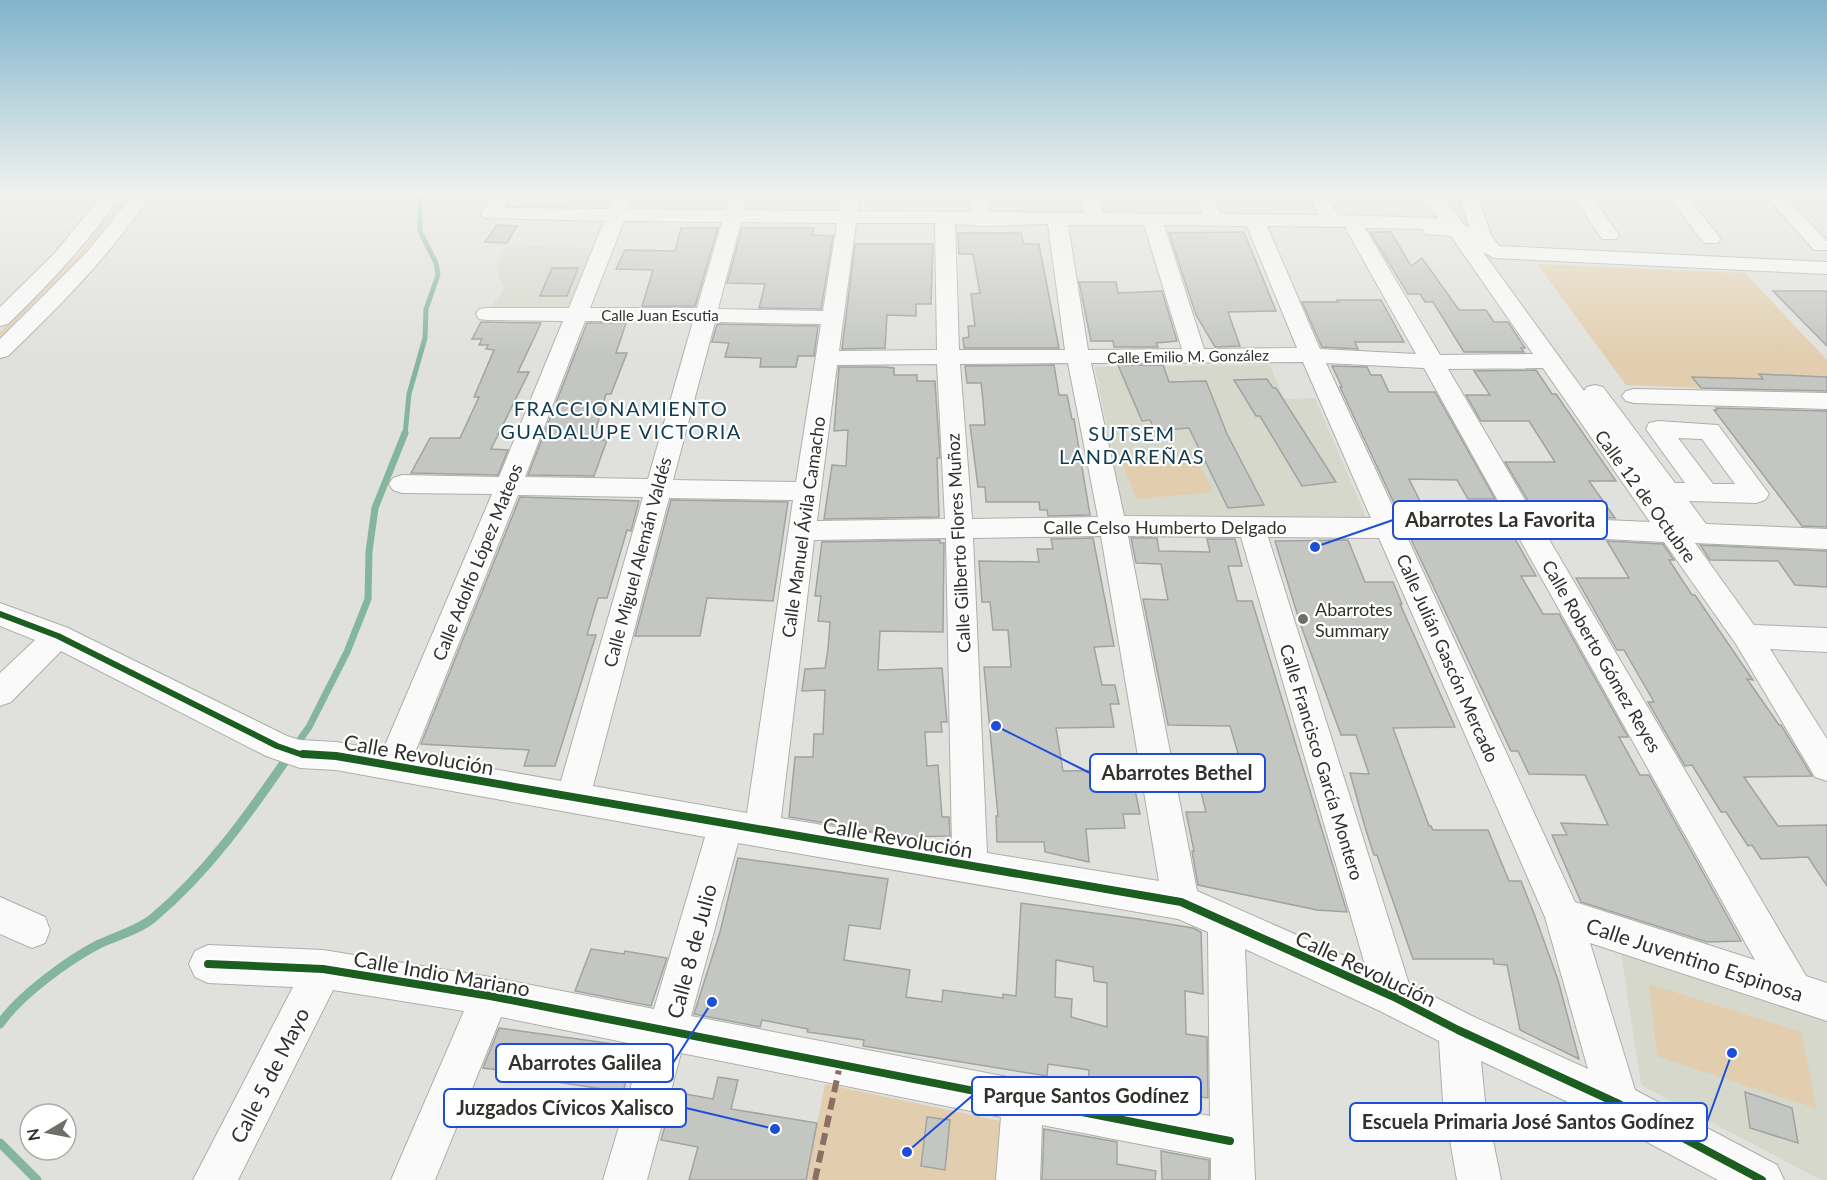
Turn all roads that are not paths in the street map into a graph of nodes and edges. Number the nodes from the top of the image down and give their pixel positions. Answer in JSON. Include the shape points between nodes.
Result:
{"nodes":[{"id":1,"x":72,"y":246,"type":"edge"},
{"id":2,"x":102,"y":246,"type":"edge"},
{"id":3,"x":604,"y":246,"type":"edge"},
{"id":4,"x":726,"y":246,"type":"edge"},
{"id":5,"x":844,"y":246,"type":"edge"},
{"id":6,"x":946,"y":246,"type":"edge"},
{"id":7,"x":1061,"y":246,"type":"edge"},
{"id":8,"x":1160,"y":246,"type":"edge"},
{"id":9,"x":1265,"y":246,"type":"edge"},
{"id":10,"x":1369,"y":246,"type":"edge"},
{"id":11,"x":1468,"y":246,"type":"edge"},
{"id":12,"x":1489,"y":246,"type":"edge"},
{"id":13,"x":1529,"y":246,"type":"edge"},
{"id":14,"x":1827,"y":268,"type":"edge"},
{"id":15,"x":488,"y":314,"type":"dead end"},
{"id":16,"x":575,"y":315,"type":"junction"},
{"id":17,"x":705,"y":315,"type":"junction"},
{"id":18,"x":833,"y":318,"type":"junction"},
{"id":19,"x":0,"y":319,"type":"edge"},
{"id":20,"x":0,"y":351,"type":"edge"},
{"id":21,"x":1311,"y":355,"type":"junction"},
{"id":22,"x":1195,"y":356,"type":"junction"},
{"id":23,"x":826,"y":358,"type":"junction"},
{"id":24,"x":1078,"y":358,"type":"junction"},
{"id":25,"x":948,"y":359,"type":"junction"},
{"id":26,"x":1549,"y":361,"type":"junction"},
{"id":27,"x":1433,"y":362,"type":"junction"},
{"id":28,"x":1684,"y":397,"type":"junction"},
{"id":29,"x":1827,"y":401,"type":"edge"},
{"id":30,"x":1658,"y":429,"type":"junction"},
{"id":31,"x":1709,"y":431,"type":"junction"},
{"id":32,"x":402,"y":484,"type":"dead end"},
{"id":33,"x":508,"y":487,"type":"junction"},
{"id":34,"x":657,"y":487,"type":"junction"},
{"id":35,"x":807,"y":491,"type":"junction"},
{"id":36,"x":1669,"y":492,"type":"junction"},
{"id":37,"x":1706,"y":493,"type":"junction"},
{"id":38,"x":1113,"y":526,"type":"junction"},
{"id":39,"x":1251,"y":526,"type":"junction"},
{"id":40,"x":1527,"y":526,"type":"junction"},
{"id":41,"x":959,"y":528,"type":"junction"},
{"id":42,"x":1389,"y":528,"type":"junction"},
{"id":43,"x":802,"y":531,"type":"junction"},
{"id":44,"x":1685,"y":532,"type":"junction"},
{"id":45,"x":1827,"y":539,"type":"edge"},
{"id":46,"x":0,"y":614,"type":"edge"},
{"id":47,"x":58,"y":636,"type":"junction"},
{"id":48,"x":1746,"y":636,"type":"junction"},
{"id":49,"x":1827,"y":640,"type":"edge"},
{"id":50,"x":0,"y":693,"type":"edge"},
{"id":51,"x":393,"y":766,"type":"junction"},
{"id":52,"x":1827,"y":767,"type":"edge"},
{"id":53,"x":573,"y":796,"type":"junction"},
{"id":54,"x":744,"y":828,"type":"junction"},
{"id":55,"x":970,"y":866,"type":"junction"},
{"id":56,"x":1181,"y":902,"type":"junction"},
{"id":57,"x":1563,"y":916,"type":"junction"},
{"id":58,"x":1226,"y":921,"type":"junction"},
{"id":59,"x":208,"y":964,"type":"dead end"},
{"id":60,"x":323,"y":969,"type":"junction"},
{"id":61,"x":1793,"y":990,"type":"junction"},
{"id":62,"x":490,"y":996,"type":"junction"},
{"id":63,"x":1394,"y":997,"type":"junction"},
{"id":64,"x":1827,"y":1002,"type":"edge"},
{"id":65,"x":1458,"y":1030,"type":"junction"},
{"id":66,"x":668,"y":1032,"type":"junction"},
{"id":67,"x":1023,"y":1099,"type":"junction"},
{"id":68,"x":1619,"y":1104,"type":"junction"},
{"id":69,"x":1230,"y":1141,"type":"junction"},
{"id":70,"x":1709,"y":1166,"type":"edge"},
{"id":71,"x":215,"y":1180,"type":"edge"},
{"id":72,"x":412,"y":1180,"type":"edge"},
{"id":73,"x":625,"y":1180,"type":"edge"},
{"id":74,"x":1018,"y":1180,"type":"edge"},
{"id":75,"x":1233,"y":1180,"type":"edge"},
{"id":76,"x":1479,"y":1180,"type":"edge"},
{"id":77,"x":1762,"y":1180,"type":"edge"}],
"edges":[{"from":1,"to":19,"type":"street"},
{"from":2,"to":20,"type":"street","via":[[65,290]]},
{"from":3,"to":16,"type":"street","name":"Calle Adolfo López Mateos"},
{"from":4,"to":17,"type":"street","name":"Calle Miguel Alemán Valdés"},
{"from":5,"to":18,"type":"street","name":"Calle Manuel Ávila Camacho"},
{"from":6,"to":25,"type":"street","name":"Calle Gilberto Flores Muñoz"},
{"from":7,"to":24,"type":"street"},
{"from":8,"to":22,"type":"street"},
{"from":9,"to":21,"type":"street","name":"Calle Julián Gascón Mercado"},
{"from":10,"to":27,"type":"street","name":"Calle Roberto Gómez Reyes"},
{"from":11,"to":26,"type":"street","name":"Calle 12 de Octubre"},
{"from":12,"to":36,"type":"street","name":"Calle 12 de Octubre"},
{"from":13,"to":14,"type":"street"},
{"from":15,"to":16,"type":"street","name":"Calle Juan Escutia"},
{"from":16,"to":17,"type":"street","name":"Calle Juan Escutia"},
{"from":16,"to":33,"type":"street","name":"Calle Adolfo López Mateos"},
{"from":17,"to":18,"type":"street","name":"Calle Juan Escutia"},
{"from":17,"to":34,"type":"street","name":"Calle Miguel Alemán Valdés"},
{"from":18,"to":23,"type":"street","name":"Calle Manuel Ávila Camacho"},
{"from":21,"to":22,"type":"street","name":"Calle Emilio M. González"},
{"from":21,"to":27,"type":"street","name":"Calle Emilio M. González"},
{"from":21,"to":42,"type":"street","name":"Calle Julián Gascón Mercado"},
{"from":22,"to":24,"type":"street","name":"Calle Emilio M. González"},
{"from":23,"to":25,"type":"street","name":"Calle Emilio M. González"},
{"from":23,"to":35,"type":"street","name":"Calle Manuel Ávila Camacho"},
{"from":24,"to":25,"type":"street","name":"Calle Emilio M. González"},
{"from":24,"to":38,"type":"street"},
{"from":25,"to":41,"type":"street","name":"Calle Gilberto Flores Muñoz"},
{"from":26,"to":27,"type":"street","name":"Calle Emilio M. González"},
{"from":26,"to":44,"type":"street","name":"Calle 12 de Octubre"},
{"from":27,"to":40,"type":"street","name":"Calle Roberto Gómez Reyes"},
{"from":28,"to":29,"type":"street"},
{"from":28,"to":30,"type":"street","via":[[1634,396]]},
{"from":28,"to":31,"type":"street"},
{"from":30,"to":31,"type":"street"},
{"from":30,"to":37,"type":"street"},
{"from":31,"to":37,"type":"street","via":[[1756,495]]},
{"from":32,"to":33,"type":"street"},
{"from":33,"to":34,"type":"street"},
{"from":33,"to":51,"type":"street","name":"Calle Adolfo López Mateos"},
{"from":34,"to":35,"type":"street"},
{"from":34,"to":53,"type":"street","name":"Calle Miguel Alemán Valdés"},
{"from":35,"to":43,"type":"street","name":"Calle Manuel Ávila Camacho"},
{"from":36,"to":37,"type":"street"},
{"from":36,"to":44,"type":"street","name":"Calle 12 de Octubre"},
{"from":38,"to":39,"type":"street","name":"Calle Celso Humberto Delgado"},
{"from":38,"to":41,"type":"street","name":"Calle Celso Humberto Delgado"},
{"from":38,"to":56,"type":"street"},
{"from":39,"to":42,"type":"street","name":"Calle Celso Humberto Delgado"},
{"from":39,"to":63,"type":"street","name":"Calle Francisco García Montero"},
{"from":40,"to":42,"type":"street","name":"Calle Celso Humberto Delgado"},
{"from":40,"to":44,"type":"street","name":"Calle Celso Humberto Delgado"},
{"from":40,"to":61,"type":"street","name":"Calle Roberto Gómez Reyes"},
{"from":41,"to":43,"type":"street","name":"Calle Celso Humberto Delgado"},
{"from":41,"to":55,"type":"street","name":"Calle Gilberto Flores Muñoz"},
{"from":42,"to":57,"type":"street","name":"Calle Julián Gascón Mercado"},
{"from":43,"to":54,"type":"street","name":"Calle Manuel Ávila Camacho"},
{"from":44,"to":45,"type":"street","name":"Calle Celso Humberto Delgado"},
{"from":44,"to":48,"type":"street","name":"Calle 12 de Octubre"},
{"from":46,"to":47,"type":"street","name":"Calle Revolución"},
{"from":47,"to":50,"type":"street"},
{"from":47,"to":51,"type":"street","name":"Calle Revolución","via":[[277,746],[300,754]]},
{"from":48,"to":49,"type":"street"},
{"from":48,"to":52,"type":"street","name":"Calle 12 de Octubre"},
{"from":51,"to":53,"type":"street","name":"Calle Revolución"},
{"from":53,"to":54,"type":"street","name":"Calle Revolución"},
{"from":54,"to":55,"type":"street","name":"Calle Revolución"},
{"from":54,"to":66,"type":"street","name":"Calle 8 de Julio"},
{"from":55,"to":56,"type":"street","name":"Calle Revolución"},
{"from":56,"to":58,"type":"street","name":"Calle Revolución"},
{"from":57,"to":61,"type":"street","name":"Calle Juventino Espinosa"},
{"from":57,"to":68,"type":"street","name":"Calle Julián Gascón Mercado"},
{"from":58,"to":63,"type":"street","name":"Calle Revolución"},
{"from":58,"to":69,"type":"street"},
{"from":59,"to":60,"type":"street","name":"Calle Indio Mariano"},
{"from":60,"to":62,"type":"street","name":"Calle Indio Mariano"},
{"from":60,"to":71,"type":"street","name":"Calle 5 de Mayo"},
{"from":61,"to":64,"type":"street","name":"Calle Juventino Espinosa"},
{"from":62,"to":66,"type":"street","name":"Calle Indio Mariano"},
{"from":62,"to":72,"type":"street"},
{"from":63,"to":65,"type":"street","name":"Calle Revolución"},
{"from":65,"to":68,"type":"street","name":"Calle Revolución"},
{"from":65,"to":76,"type":"street","via":[[1464,1101]]},
{"from":66,"to":67,"type":"street","name":"Calle Indio Mariano"},
{"from":66,"to":73,"type":"street","name":"Calle 8 de Julio"},
{"from":67,"to":69,"type":"street","name":"Calle Indio Mariano"},
{"from":67,"to":74,"type":"street"},
{"from":68,"to":70,"type":"street","name":"Calle Revolución"},
{"from":69,"to":75,"type":"street"},
{"from":70,"to":77,"type":"street","name":"Calle Revolución"}]}
